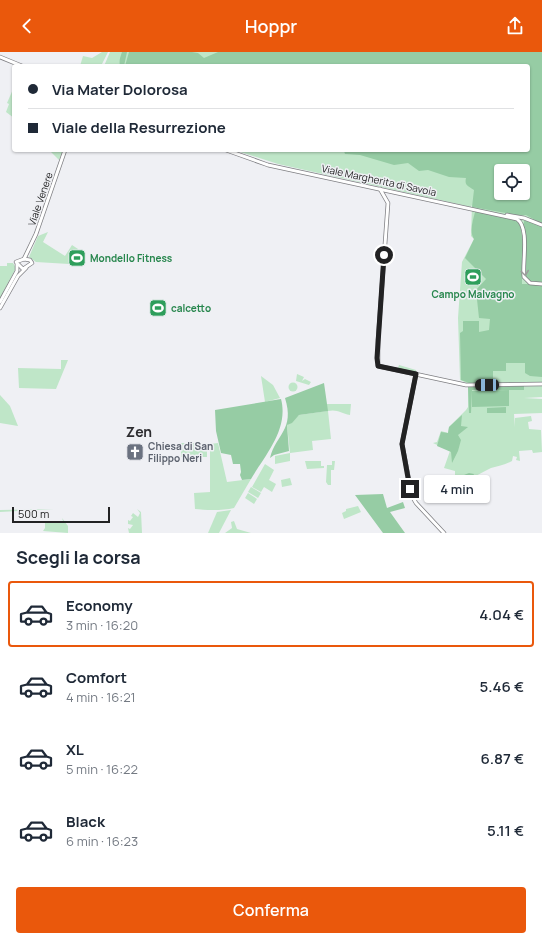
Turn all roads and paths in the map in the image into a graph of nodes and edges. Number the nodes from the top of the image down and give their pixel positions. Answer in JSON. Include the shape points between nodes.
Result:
{"nodes":[{"id":1,"x":0,"y":57,"type":"edge"},
{"id":2,"x":17,"y":64,"type":"edge"},
{"id":3,"x":64,"y":152,"type":"edge"},
{"id":4,"x":232,"y":152,"type":"edge"},
{"id":5,"x":237,"y":152,"type":"edge"},
{"id":6,"x":380,"y":189,"type":"junction"},
{"id":7,"x":525,"y":218,"type":"junction"},
{"id":8,"x":521,"y":224,"type":"junction"},
{"id":9,"x":542,"y":225,"type":"edge"},
{"id":10,"x":29,"y":252,"type":"junction"},
{"id":11,"x":24,"y":259,"type":"junction"},
{"id":12,"x":30,"y":259,"type":"junction"},
{"id":13,"x":17,"y":264,"type":"junction"},
{"id":14,"x":26,"y":268,"type":"junction"},
{"id":15,"x":542,"y":284,"type":"edge"},
{"id":16,"x":0,"y":302,"type":"edge"},
{"id":17,"x":0,"y":308,"type":"edge"},
{"id":18,"x":416,"y":374,"type":"junction"},
{"id":19,"x":542,"y":384,"type":"edge"},
{"id":20,"x":444,"y":533,"type":"edge"}],
"edges":[{"from":1,"to":2,"type":"street"},
{"from":3,"to":10,"type":"street","name":"Viale Venere"},
{"from":4,"to":6,"type":"street","name":"Viale Margherita di Savoia","via":[[268,165]]},
{"from":5,"to":6,"type":"street","name":"Viale Margherita di Savoia","via":[[268,163]]},
{"from":6,"to":7,"type":"street","name":"Viale Margherita di Savoia"},
{"from":6,"to":8,"type":"street","name":"Viale Margherita di Savoia","via":[[518,220]]},
{"from":6,"to":18,"type":"street","via":[[388,203],[378,366]]},
{"from":7,"to":8,"type":"street","via":[[521,220]]},
{"from":7,"to":9,"type":"street","name":"Viale Margherita di Savoia"},
{"from":8,"to":15,"type":"street","one_way":true,"via":[[524,237],[524,277],[530,283]]},
{"from":10,"to":11,"type":"street","name":"Viale Venere"},
{"from":10,"to":12,"type":"street","name":"Viale Venere"},
{"from":11,"to":12,"type":"street"},
{"from":11,"to":13,"type":"street","name":"Viale Venere","via":[[17,260]]},
{"from":12,"to":14,"type":"street","via":[[32,264]]},
{"from":13,"to":14,"type":"street","via":[[22,269]]},
{"from":13,"to":16,"type":"street","via":[[16,273]]},
{"from":14,"to":17,"type":"street","via":[[18,276]]},
{"from":18,"to":19,"type":"street","via":[[466,385]]},
{"from":18,"to":20,"type":"street","via":[[402,444],[412,496]]}]}
